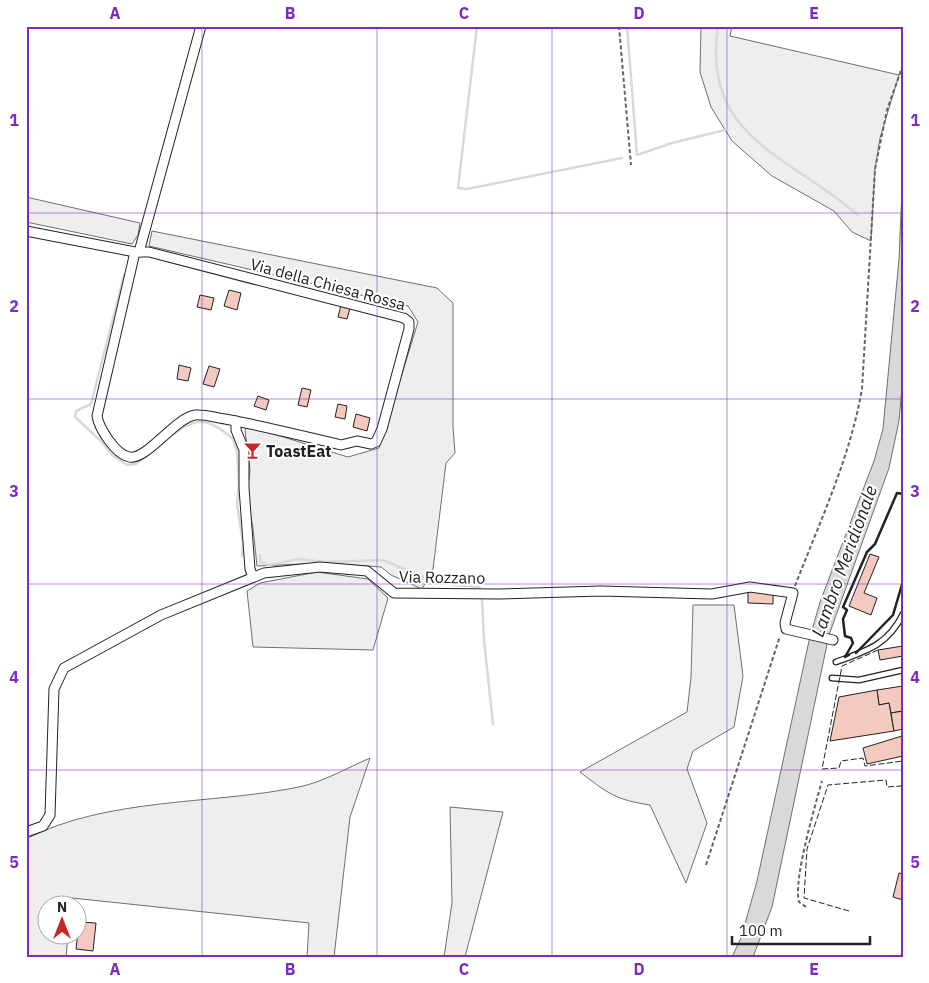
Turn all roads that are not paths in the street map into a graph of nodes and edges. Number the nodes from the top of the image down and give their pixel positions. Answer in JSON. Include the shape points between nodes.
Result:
{"nodes":[{"id":1,"x":201,"y":26,"type":"edge"},
{"id":2,"x":26,"y":231,"type":"edge"},
{"id":3,"x":137,"y":252,"type":"junction"},
{"id":4,"x":236,"y":421,"type":"junction"},
{"id":5,"x":254,"y":577,"type":"junction"},
{"id":6,"x":903,"y":614,"type":"edge"},
{"id":7,"x":833,"y":640,"type":"dead end"},
{"id":8,"x":836,"y":662,"type":"dead end"},
{"id":9,"x":903,"y":670,"type":"edge"},
{"id":10,"x":832,"y":678,"type":"dead end"},
{"id":11,"x":26,"y":832,"type":"edge"}],
"edges":[{"from":1,"to":3,"type":"street","name":"Via della Chiesa Rossa"},
{"from":2,"to":3,"type":"street","name":"Via della Chiesa Rossa"},
{"from":3,"to":4,"type":"street","name":"Via della Chiesa Rossa","via":[[97,412],[100,426],[118,450],[133,457],[189,417],[198,415]]},
{"from":3,"to":4,"type":"street","name":"Via della Chiesa Rossa","via":[[149,252],[404,318],[409,322],[382,429],[375,443],[357,441],[341,445]]},
{"from":4,"to":5,"type":"street","via":[[244,450],[250,568]]},
{"from":5,"to":7,"type":"street","name":"Via Rozzano","via":[[282,570],[320,567],[367,571],[394,593],[601,591],[712,594],[750,587],[793,593],[785,623],[790,630]]},
{"from":5,"to":11,"type":"street","name":"Via Rozzano","via":[[161,615],[64,668],[54,689],[50,815],[43,826]]},
{"from":6,"to":8,"type":"lane","via":[[895,630],[874,648]]},
{"from":9,"to":10,"type":"lane","via":[[859,680]]}]}
